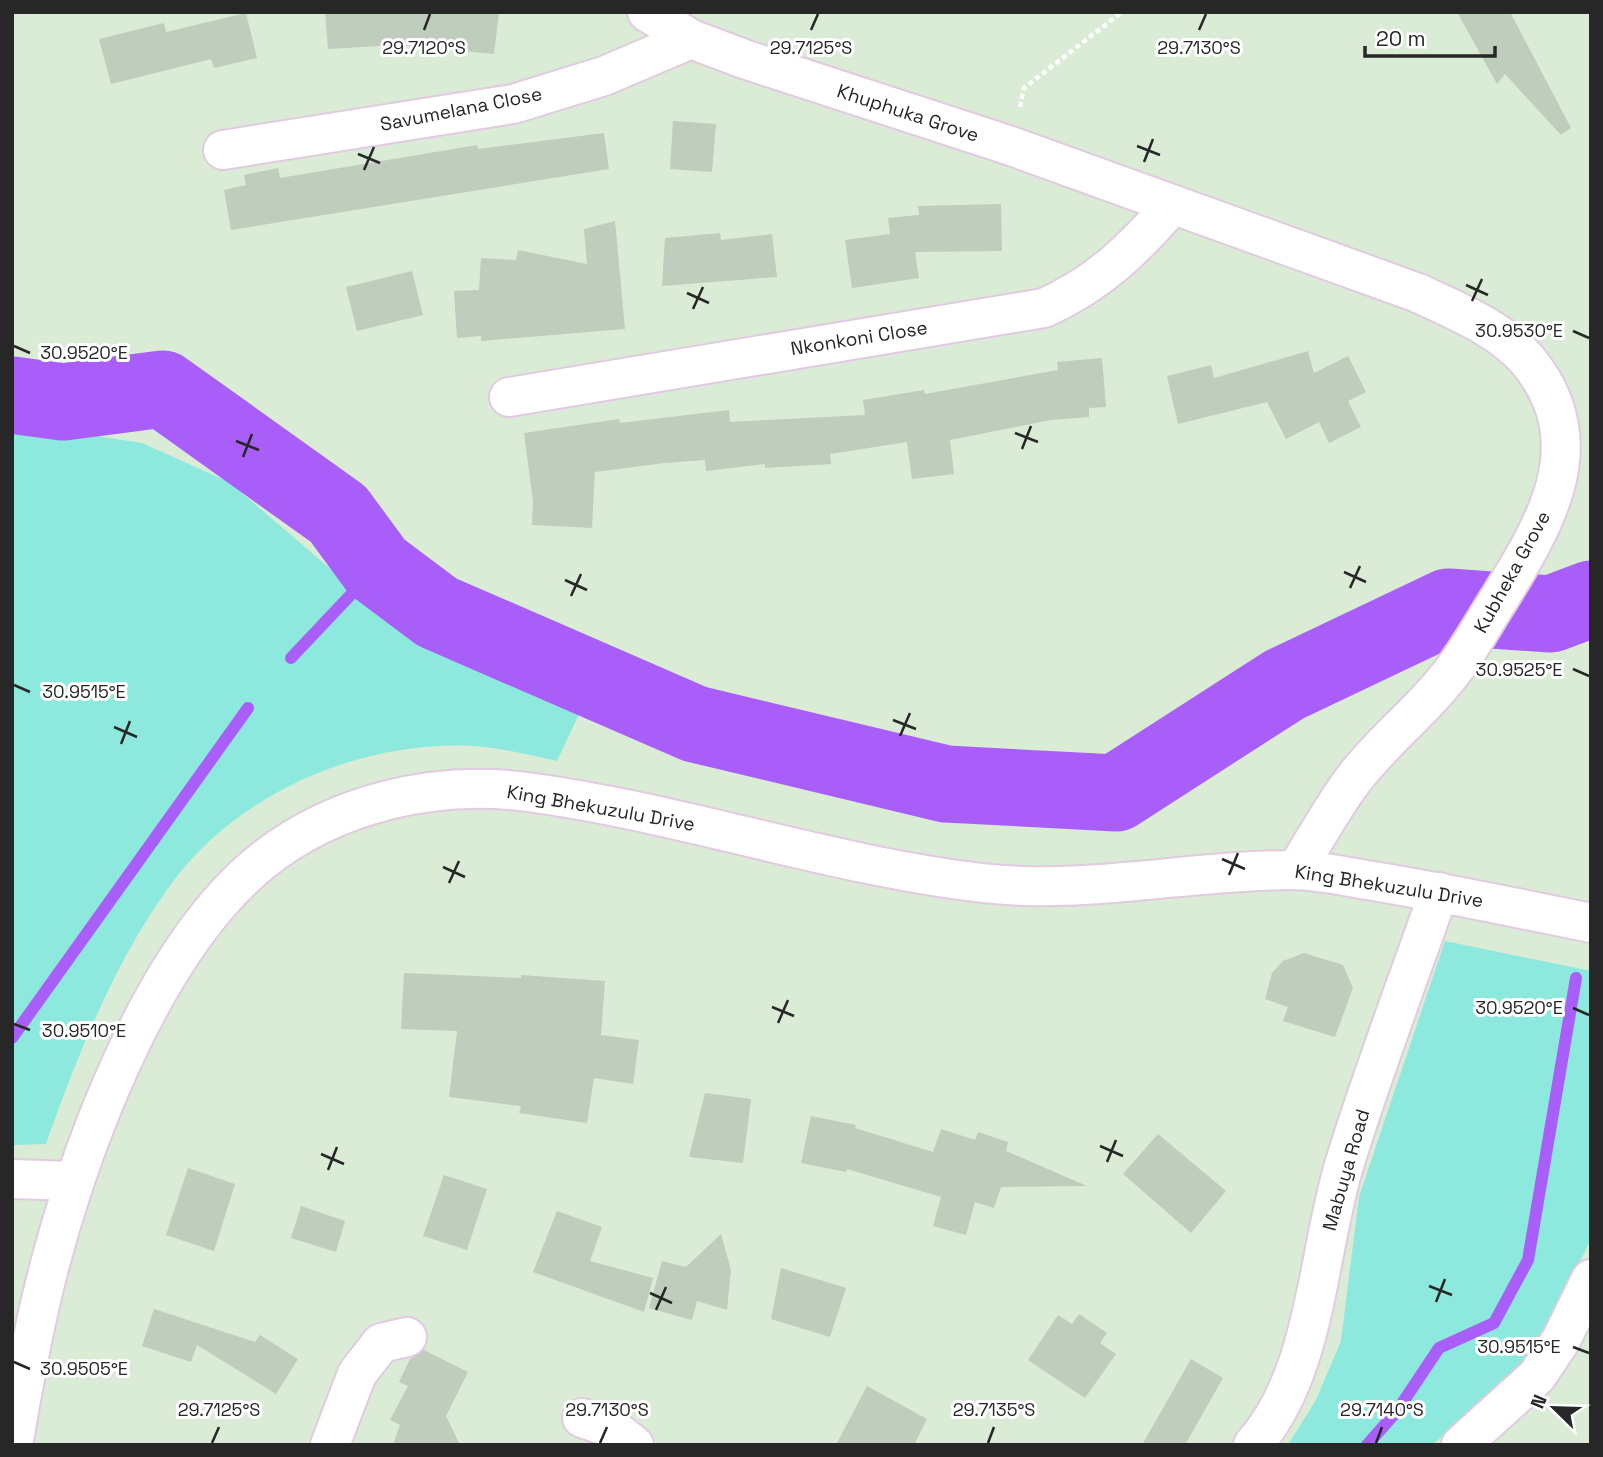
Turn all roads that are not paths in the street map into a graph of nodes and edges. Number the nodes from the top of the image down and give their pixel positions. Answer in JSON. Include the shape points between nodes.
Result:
{"nodes":[{"id":1,"x":647,"y":12,"type":"edge"},
{"id":2,"x":691,"y":39,"type":"junction"},
{"id":3,"x":223,"y":150,"type":"dead end"},
{"id":4,"x":1172,"y":205,"type":"junction"},
{"id":5,"x":509,"y":397,"type":"dead end"},
{"id":6,"x":1296,"y":870,"type":"junction"},
{"id":7,"x":1439,"y":892,"type":"junction"},
{"id":8,"x":1591,"y":923,"type":"edge"},
{"id":9,"x":12,"y":1179,"type":"edge"},
{"id":10,"x":74,"y":1181,"type":"junction"},
{"id":11,"x":1591,"y":1279,"type":"edge"},
{"id":12,"x":407,"y":1337,"type":"dead end"},
{"id":13,"x":582,"y":1418,"type":"dead end"},
{"id":14,"x":13,"y":1445,"type":"edge"},
{"id":15,"x":330,"y":1445,"type":"edge"},
{"id":16,"x":634,"y":1445,"type":"edge"},
{"id":17,"x":1253,"y":1445,"type":"edge"},
{"id":18,"x":1461,"y":1445,"type":"edge"}],
"edges":[{"from":1,"to":2,"type":"street","name":"Khuphuka Grove"},
{"from":2,"to":3,"type":"street","name":"Savumelana Close","via":[[604,76],[513,104]]},
{"from":2,"to":4,"type":"street","name":"Khuphuka Grove"},
{"from":4,"to":5,"type":"street","name":"Nkonkoni Close","via":[[1108,272],[1044,308]]},
{"from":4,"to":6,"type":"street","name":"Kubheka Grove","via":[[1418,293],[1507,341],[1529,362],[1550,398],[1563,446],[1558,486],[1538,531],[1469,648],[1444,682],[1353,780]]},
{"from":6,"to":7,"type":"street","name":"King Bhekuzulu Drive"},
{"from":6,"to":10,"type":"street","name":"King Bhekuzulu Drive","via":[[1058,888],[982,883],[525,792],[470,789],[414,794],[337,816],[299,836],[261,862],[216,905],[148,1007]]},
{"from":7,"to":8,"type":"street","name":"King Bhekuzulu Drive"},
{"from":7,"to":17,"type":"street","name":"Mabuya Road","via":[[1345,1161],[1297,1362],[1283,1401]]},
{"from":9,"to":10,"type":"street"},
{"from":10,"to":14,"type":"street","name":"King Bhekuzulu Drive","via":[[42,1296]]},
{"from":11,"to":18,"type":"street","via":[[1537,1376]]},
{"from":12,"to":15,"type":"street","via":[[381,1343],[358,1374]]},
{"from":13,"to":16,"type":"street","via":[[612,1428]]}]}
